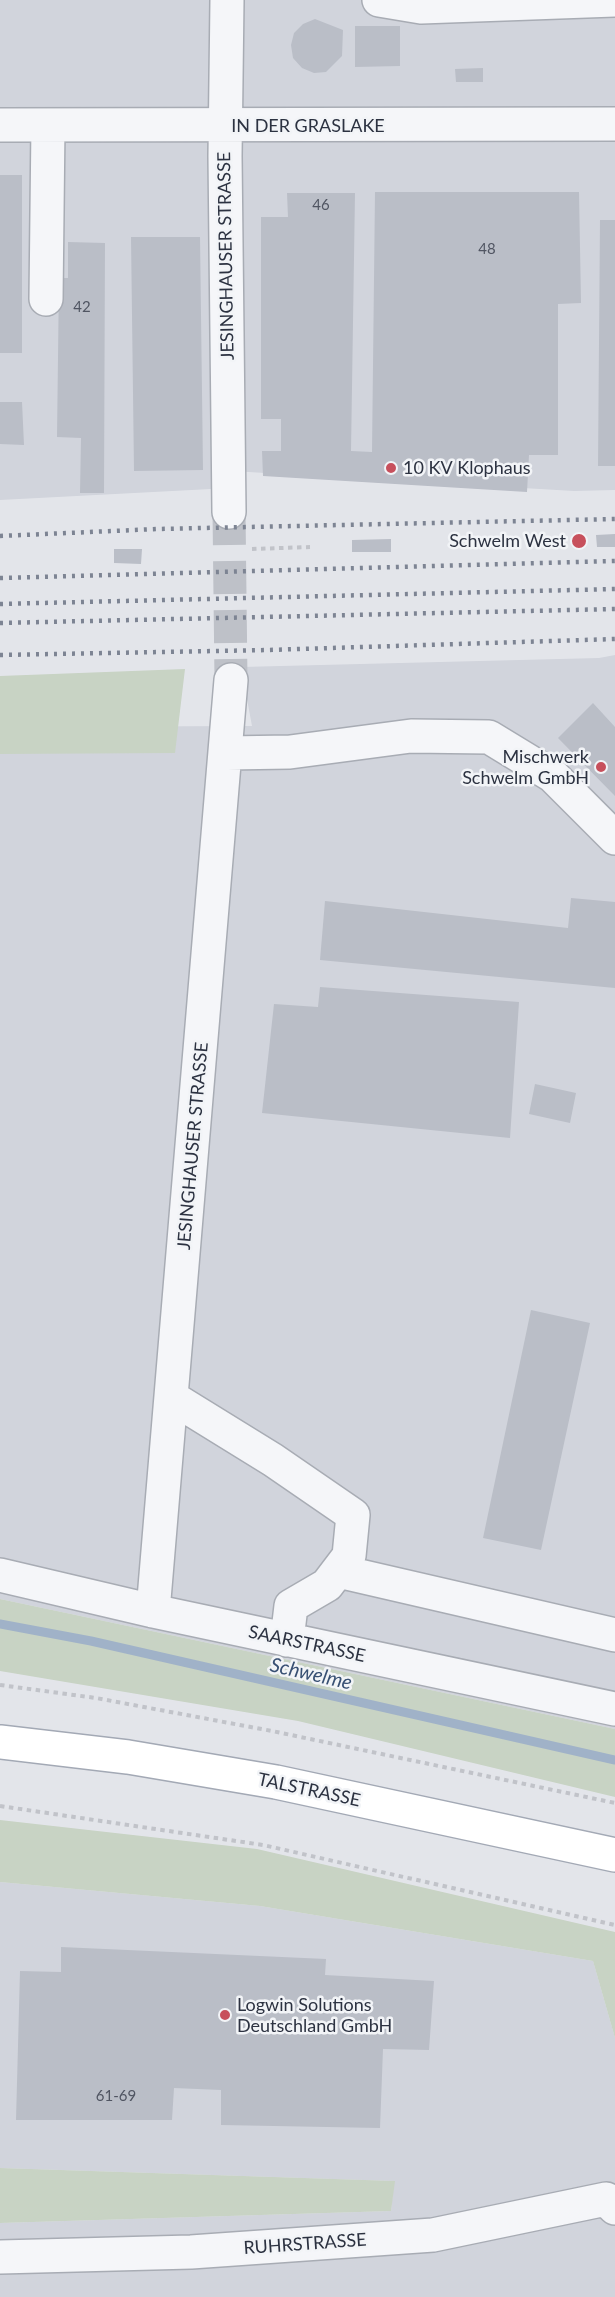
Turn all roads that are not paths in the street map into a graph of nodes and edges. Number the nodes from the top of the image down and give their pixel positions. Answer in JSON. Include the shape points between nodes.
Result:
{"nodes":[{"id":1,"x":227,"y":0,"type":"edge"},
{"id":2,"x":379,"y":0,"type":"edge"},
{"id":3,"x":615,"y":0,"type":"edge"},
{"id":4,"x":615,"y":124,"type":"edge"},
{"id":5,"x":0,"y":125,"type":"edge"},
{"id":6,"x":48,"y":125,"type":"junction"},
{"id":7,"x":226,"y":126,"type":"junction"},
{"id":8,"x":46,"y":299,"type":"dead end"},
{"id":9,"x":229,"y":512,"type":"tunnel mouth"},
{"id":10,"x":231,"y":680,"type":"tunnel mouth"},
{"id":11,"x":226,"y":753,"type":"junction"},
{"id":12,"x":615,"y":838,"type":"edge"},
{"id":13,"x":171,"y":1397,"type":"junction"},
{"id":14,"x":338,"y":1571,"type":"junction"},
{"id":15,"x":0,"y":1575,"type":"edge"},
{"id":16,"x":153,"y":1611,"type":"junction"},
{"id":17,"x":615,"y":1635,"type":"edge"},
{"id":18,"x":286,"y":1640,"type":"junction"},
{"id":19,"x":615,"y":1709,"type":"edge"},
{"id":20,"x":0,"y":1742,"type":"edge"},
{"id":21,"x":615,"y":1855,"type":"edge"},
{"id":22,"x":611,"y":2203,"type":"edge"},
{"id":23,"x":0,"y":2257,"type":"edge"}],
"edges":[{"from":1,"to":7,"type":"street","name":"JESINGHAUSER STRASSE"},
{"from":2,"to":3,"type":"street","via":[[421,7]]},
{"from":4,"to":7,"type":"street","name":"IN DER GRASLAKE"},
{"from":5,"to":6,"type":"street","name":"IN DER GRASLAKE"},
{"from":6,"to":7,"type":"street","name":"IN DER GRASLAKE"},
{"from":6,"to":8,"type":"street"},
{"from":7,"to":9,"type":"street","name":"JESINGHAUSER STRASSE"},
{"from":10,"to":11,"type":"street","name":"JESINGHAUSER STRASSE"},
{"from":11,"to":12,"type":"street","via":[[290,752],[411,736],[489,737],[553,776]]},
{"from":11,"to":13,"type":"street","name":"JESINGHAUSER STRASSE"},
{"from":13,"to":14,"type":"street","via":[[353,1515],[349,1556]]},
{"from":13,"to":16,"type":"street","name":"JESINGHAUSER STRASSE"},
{"from":14,"to":17,"type":"street"},
{"from":14,"to":18,"type":"street","via":[[327,1585],[291,1606]]},
{"from":15,"to":16,"type":"street","name":"SAARSTRASSE"},
{"from":16,"to":18,"type":"street","name":"SAARSTRASSE"},
{"from":18,"to":19,"type":"street","name":"SAARSTRASSE"},
{"from":20,"to":21,"type":"main road","name":"TALSTRASSE","via":[[128,1757],[276,1782]]},
{"from":22,"to":23,"type":"street","name":"RUHRSTRASSE","via":[[433,2235],[191,2252]]}]}
